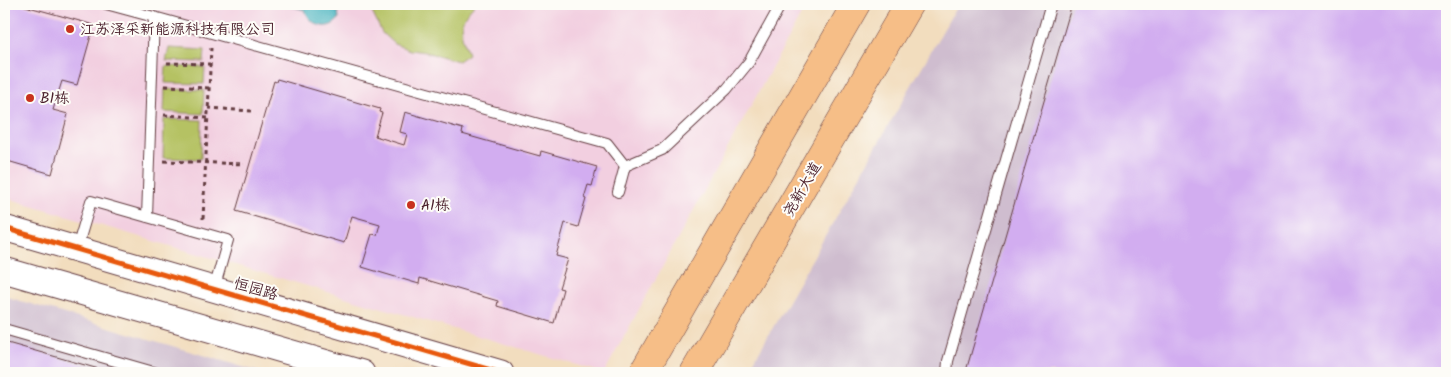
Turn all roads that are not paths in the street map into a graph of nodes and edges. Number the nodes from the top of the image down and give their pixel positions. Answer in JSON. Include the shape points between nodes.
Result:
{"nodes":[{"id":1,"x":106,"y":4,"type":"edge"},
{"id":2,"x":781,"y":4,"type":"edge"},
{"id":3,"x":856,"y":4,"type":"edge"},
{"id":4,"x":909,"y":4,"type":"edge"},
{"id":5,"x":1051,"y":4,"type":"edge"},
{"id":6,"x":154,"y":17,"type":"junction"},
{"id":7,"x":625,"y":166,"type":"junction"},
{"id":8,"x":618,"y":192,"type":"dead end"},
{"id":9,"x":147,"y":217,"type":"junction"},
{"id":10,"x":4,"y":228,"type":"edge"},
{"id":11,"x":81,"y":251,"type":"junction"},
{"id":12,"x":4,"y":270,"type":"edge"},
{"id":13,"x":214,"y":290,"type":"junction"},
{"id":14,"x":76,"y":291,"type":"junction"},
{"id":15,"x":4,"y":329,"type":"edge"},
{"id":16,"x":157,"y":373,"type":"edge"},
{"id":17,"x":362,"y":373,"type":"edge"},
{"id":18,"x":501,"y":373,"type":"edge"},
{"id":19,"x":643,"y":373,"type":"edge"},
{"id":20,"x":694,"y":373,"type":"edge"},
{"id":21,"x":947,"y":373,"type":"edge"}],
"edges":[{"from":1,"to":6,"type":"lane"},
{"from":2,"to":7,"type":"lane","via":[[749,62],[726,89],[662,150]]},
{"from":3,"to":19,"type":"main road"},
{"from":4,"to":20,"type":"main road","name":"尧新大道"},
{"from":5,"to":21,"type":"lane"},
{"from":6,"to":7,"type":"lane","via":[[607,143]]},
{"from":6,"to":9,"type":"lane"},
{"from":7,"to":8,"type":"lane"},
{"from":9,"to":11,"type":"lane","via":[[91,201]]},
{"from":9,"to":13,"type":"lane","via":[[228,240]]},
{"from":10,"to":11,"type":"street","name":"恒园路"},
{"from":11,"to":13,"type":"street","name":"恒园路"},
{"from":11,"to":14,"type":"street"},
{"from":12,"to":14,"type":"street"},
{"from":13,"to":18,"type":"street","name":"恒园路"},
{"from":14,"to":17,"type":"street"},
{"from":15,"to":16,"type":"lane"}]}
